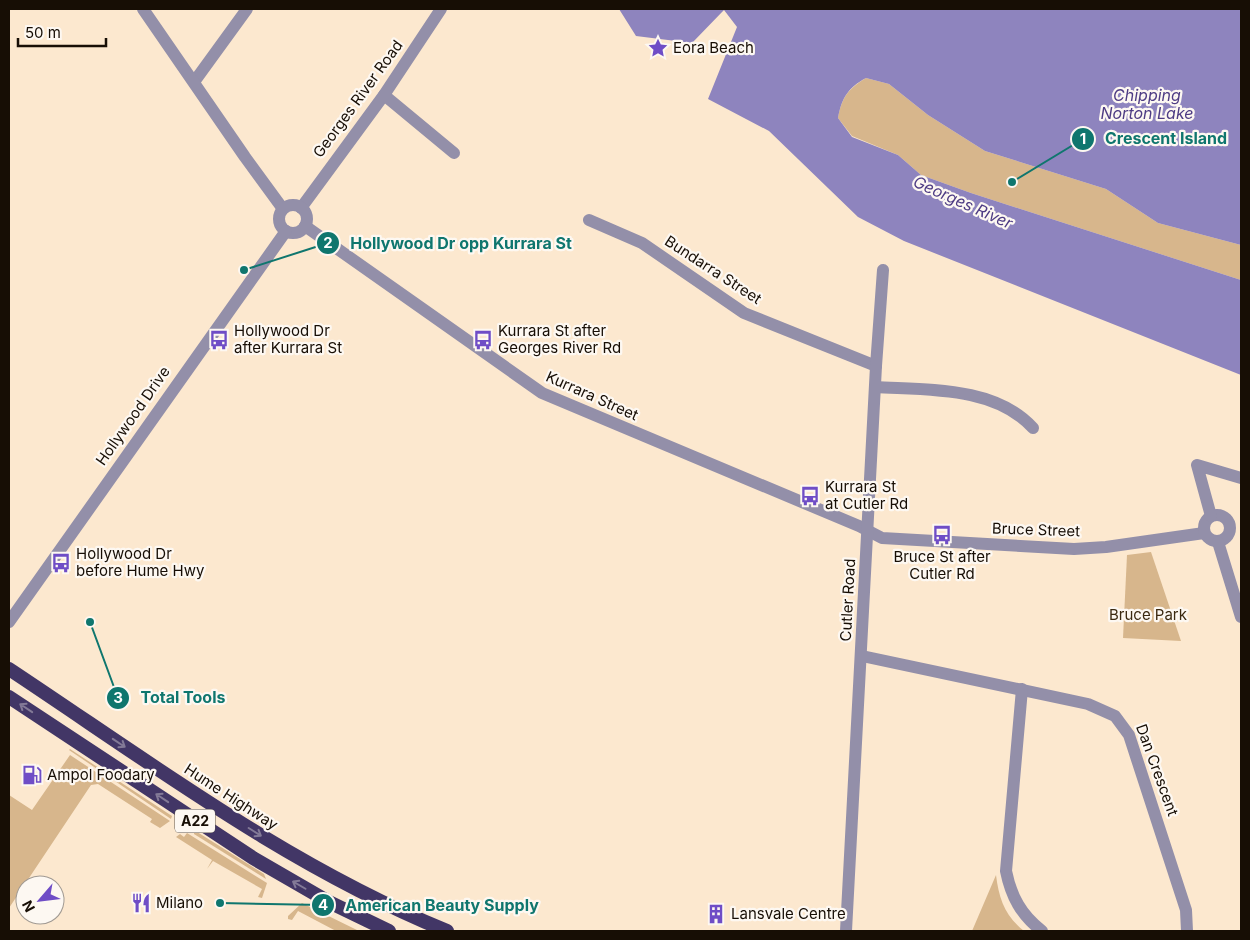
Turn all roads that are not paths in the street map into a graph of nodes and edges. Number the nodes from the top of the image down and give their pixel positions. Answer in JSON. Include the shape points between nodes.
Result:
{"nodes":[{"id":1,"x":144,"y":9,"type":"edge"},
{"id":2,"x":247,"y":9,"type":"edge"},
{"id":3,"x":441,"y":9,"type":"edge"},
{"id":4,"x":194,"y":82,"type":"junction"},
{"id":5,"x":384,"y":95,"type":"junction"},
{"id":6,"x":454,"y":153,"type":"dead end"},
{"id":7,"x":301,"y":208,"type":"junction"},
{"id":8,"x":283,"y":209,"type":"junction"},
{"id":9,"x":589,"y":220,"type":"dead end"},
{"id":10,"x":305,"y":226,"type":"junction"},
{"id":11,"x":286,"y":230,"type":"junction"},
{"id":12,"x":883,"y":270,"type":"dead end"},
{"id":13,"x":876,"y":366,"type":"junction"},
{"id":14,"x":875,"y":387,"type":"junction"},
{"id":15,"x":1033,"y":428,"type":"dead end"},
{"id":16,"x":1241,"y":478,"type":"edge"},
{"id":17,"x":1211,"y":516,"type":"junction"},
{"id":18,"x":1236,"y":525,"type":"edge"},
{"id":19,"x":867,"y":532,"type":"junction"},
{"id":20,"x":1204,"y":533,"type":"junction"},
{"id":21,"x":1218,"y":542,"type":"junction"},
{"id":22,"x":1241,"y":616,"type":"edge"},
{"id":23,"x":9,"y":622,"type":"edge"},
{"id":24,"x":862,"y":656,"type":"junction"},
{"id":25,"x":9,"y":669,"type":"edge"},
{"id":26,"x":1022,"y":689,"type":"junction"},
{"id":27,"x":9,"y":696,"type":"edge"},
{"id":28,"x":389,"y":931,"type":"edge"},
{"id":29,"x":447,"y":931,"type":"edge"},
{"id":30,"x":846,"y":931,"type":"edge"},
{"id":31,"x":1042,"y":931,"type":"edge"},
{"id":32,"x":1187,"y":931,"type":"edge"}],
"edges":[{"from":1,"to":4,"type":"street"},
{"from":2,"to":4,"type":"street"},
{"from":3,"to":5,"type":"street","name":"Georges River Road"},
{"from":4,"to":8,"type":"street"},
{"from":5,"to":6,"type":"street"},
{"from":5,"to":7,"type":"street","name":"Georges River Road"},
{"from":7,"to":8,"type":"street","via":[[290,205]]},
{"from":7,"to":10,"type":"street","via":[[307,218]]},
{"from":8,"to":11,"type":"street","via":[[279,220]]},
{"from":9,"to":13,"type":"street","name":"Bundarra Street","via":[[642,243],[744,313]]},
{"from":10,"to":11,"type":"street","via":[[298,232]]},
{"from":10,"to":19,"type":"street","name":"Kurrara Street","via":[[542,393]]},
{"from":11,"to":23,"type":"street","name":"Hollywood Drive"},
{"from":12,"to":13,"type":"street","name":"Cutler Road"},
{"from":13,"to":14,"type":"street","name":"Cutler Road"},
{"from":14,"to":15,"type":"street","via":[[952,391],[1008,409],[1024,418]]},
{"from":14,"to":19,"type":"street","name":"Cutler Road"},
{"from":16,"to":17,"type":"street","via":[[1197,464]]},
{"from":17,"to":18,"type":"street","via":[[1223,516]]},
{"from":17,"to":20,"type":"street","via":[[1204,525]]},
{"from":18,"to":21,"type":"street"},
{"from":19,"to":20,"type":"street","name":"Bruce Street","via":[[882,538],[1074,549]]},
{"from":19,"to":24,"type":"street","name":"Cutler Road"},
{"from":20,"to":21,"type":"street","via":[[1210,540]]},
{"from":21,"to":22,"type":"street"},
{"from":24,"to":26,"type":"street","name":"Dan Crescent"},
{"from":24,"to":30,"type":"street","name":"Cutler Road"},
{"from":25,"to":29,"type":"highway","name":"Hume Highway","number":"A22","one_way":true,"via":[[203,799],[304,862],[357,891]]},
{"from":26,"to":31,"type":"street","via":[[1006,871],[1016,903]]},
{"from":26,"to":32,"type":"street","name":"Dan Crescent","via":[[1103,709],[1124,725],[1186,910]]},
{"from":28,"to":27,"type":"highway","number":"A22","one_way":true,"via":[[329,902],[252,858]]}]}
